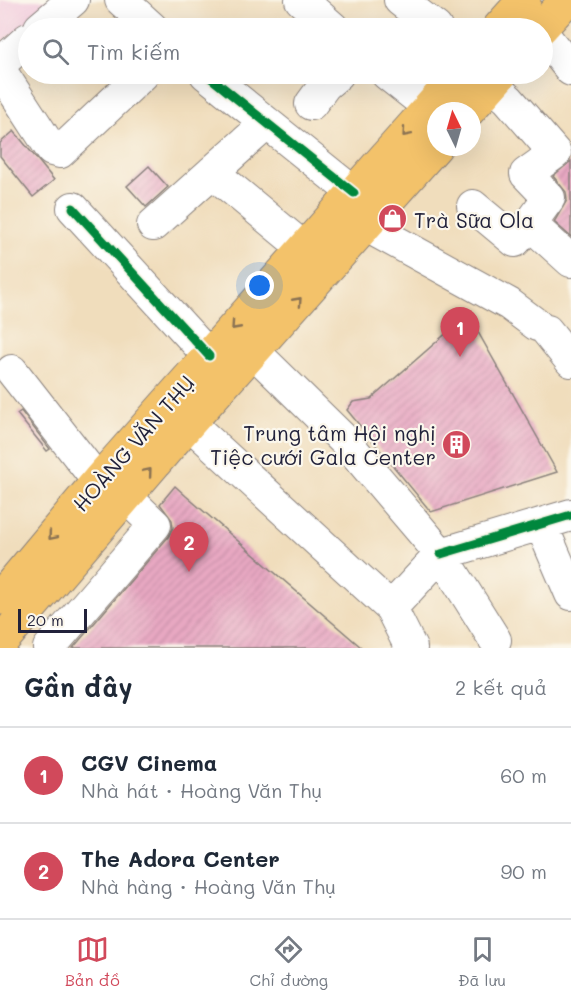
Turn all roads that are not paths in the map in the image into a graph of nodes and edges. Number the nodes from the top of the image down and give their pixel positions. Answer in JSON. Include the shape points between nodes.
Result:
{"nodes":[{"id":1,"x":73,"y":0,"type":"edge"},
{"id":2,"x":121,"y":0,"type":"edge"},
{"id":3,"x":301,"y":0,"type":"edge"},
{"id":4,"x":400,"y":0,"type":"edge"},
{"id":5,"x":524,"y":0,"type":"edge"},
{"id":6,"x":562,"y":0,"type":"edge"},
{"id":7,"x":52,"y":18,"type":"edge"},
{"id":8,"x":141,"y":18,"type":"edge"},
{"id":9,"x":322,"y":18,"type":"edge"},
{"id":10,"x":423,"y":18,"type":"edge"},
{"id":11,"x":508,"y":18,"type":"edge"},
{"id":12,"x":552,"y":18,"type":"edge"},
{"id":13,"x":553,"y":46,"type":"edge"},
{"id":14,"x":18,"y":48,"type":"edge"},
{"id":15,"x":0,"y":64,"type":"edge"},
{"id":16,"x":0,"y":70,"type":"edge"},
{"id":17,"x":571,"y":70,"type":"edge"},
{"id":18,"x":132,"y":84,"type":"edge"},
{"id":19,"x":218,"y":84,"type":"edge"},
{"id":20,"x":327,"y":84,"type":"edge"},
{"id":21,"x":400,"y":84,"type":"edge"},
{"id":22,"x":450,"y":84,"type":"edge"},
{"id":23,"x":492,"y":84,"type":"edge"},
{"id":24,"x":499,"y":84,"type":"edge"},
{"id":25,"x":434,"y":102,"type":"edge"},
{"id":26,"x":476,"y":102,"type":"edge"},
{"id":27,"x":311,"y":104,"type":"dead end"},
{"id":28,"x":427,"y":105,"type":"edge"},
{"id":29,"x":427,"y":109,"type":"edge"},
{"id":30,"x":267,"y":123,"type":"junction"},
{"id":31,"x":427,"y":156,"type":"edge"},
{"id":32,"x":212,"y":172,"type":"junction"},
{"id":33,"x":354,"y":193,"type":"junction"},
{"id":34,"x":473,"y":206,"type":"dead end"},
{"id":35,"x":73,"y":208,"type":"dead end"},
{"id":36,"x":530,"y":224,"type":"junction"},
{"id":37,"x":153,"y":225,"type":"dead end"},
{"id":38,"x":365,"y":225,"type":"junction"},
{"id":39,"x":305,"y":249,"type":"junction"},
{"id":40,"x":571,"y":261,"type":"edge"},
{"id":41,"x":253,"y":351,"type":"junction"},
{"id":42,"x":209,"y":356,"type":"junction"},
{"id":43,"x":571,"y":361,"type":"edge"},
{"id":44,"x":12,"y":370,"type":"dead end"},
{"id":45,"x":189,"y":423,"type":"junction"},
{"id":46,"x":98,"y":481,"type":"junction"},
{"id":47,"x":126,"y":497,"type":"junction"},
{"id":48,"x":571,"y":515,"type":"edge"},
{"id":49,"x":541,"y":524,"type":"junction"},
{"id":50,"x":441,"y":554,"type":"junction"},
{"id":51,"x":571,"y":594,"type":"edge"},
{"id":52,"x":0,"y":598,"type":"edge"},
{"id":53,"x":391,"y":608,"type":"junction"},
{"id":54,"x":495,"y":640,"type":"dead end"},
{"id":55,"x":12,"y":642,"type":"edge"},
{"id":56,"x":49,"y":648,"type":"edge"},
{"id":57,"x":411,"y":648,"type":"edge"}],
"edges":[{"from":1,"to":7,"type":"street"},
{"from":2,"to":8,"type":"street"},
{"from":3,"to":9,"type":"street"},
{"from":4,"to":10,"type":"street"},
{"from":5,"to":11,"type":"main road"},
{"from":6,"to":12,"type":"main road"},
{"from":13,"to":17,"type":"street"},
{"from":14,"to":15,"type":"street"},
{"from":16,"to":18,"type":"street","via":[[52,150],[60,152]]},
{"from":19,"to":30,"type":"street"},
{"from":20,"to":27,"type":"street"},
{"from":21,"to":28,"type":"street"},
{"from":22,"to":25,"type":"main road","name":"HOÀNG VĂN THỤ"},
{"from":23,"to":26,"type":"main road"},
{"from":24,"to":36,"type":"street","via":[[555,153],[526,174],[549,198]]},
{"from":29,"to":33,"type":"main road","name":"HOÀNG VĂN THỤ","one_way":true},
{"from":30,"to":32,"type":"street"},
{"from":30,"to":33,"type":"street"},
{"from":31,"to":38,"type":"main road","name":"HOÀNG VĂN THỤ"},
{"from":32,"to":37,"type":"street"},
{"from":32,"to":39,"type":"street"},
{"from":33,"to":39,"type":"main road","name":"HOÀNG VĂN THỤ"},
{"from":34,"to":36,"type":"street","via":[[515,241]]},
{"from":35,"to":42,"type":"street"},
{"from":36,"to":40,"type":"street"},
{"from":41,"to":38,"type":"main road","name":"HOÀNG VĂN THỤ","one_way":true},
{"from":38,"to":43,"type":"street","via":[[509,304],[542,328]]},
{"from":39,"to":42,"type":"main road","name":"HOÀNG VĂN THỤ","one_way":true},
{"from":41,"to":45,"type":"main road","name":"HOÀNG VĂN THỤ"},
{"from":41,"to":50,"type":"street","via":[[345,441]]},
{"from":42,"to":46,"type":"main road","name":"HOÀNG VĂN THỤ"},
{"from":44,"to":46,"type":"street"},
{"from":47,"to":45,"type":"main road","name":"HOÀNG VĂN THỤ","one_way":true},
{"from":45,"to":53,"type":"street"},
{"from":46,"to":52,"type":"main road","name":"HOÀNG VĂN THỤ","one_way":true},
{"from":47,"to":55,"type":"main road","name":"HOÀNG VĂN THỤ"},
{"from":47,"to":56,"type":"street","via":[[156,525]]},
{"from":48,"to":49,"type":"street"},
{"from":49,"to":50,"type":"street"},
{"from":49,"to":51,"type":"street"},
{"from":50,"to":53,"type":"street"},
{"from":50,"to":54,"type":"street"},
{"from":53,"to":57,"type":"street"}]}
